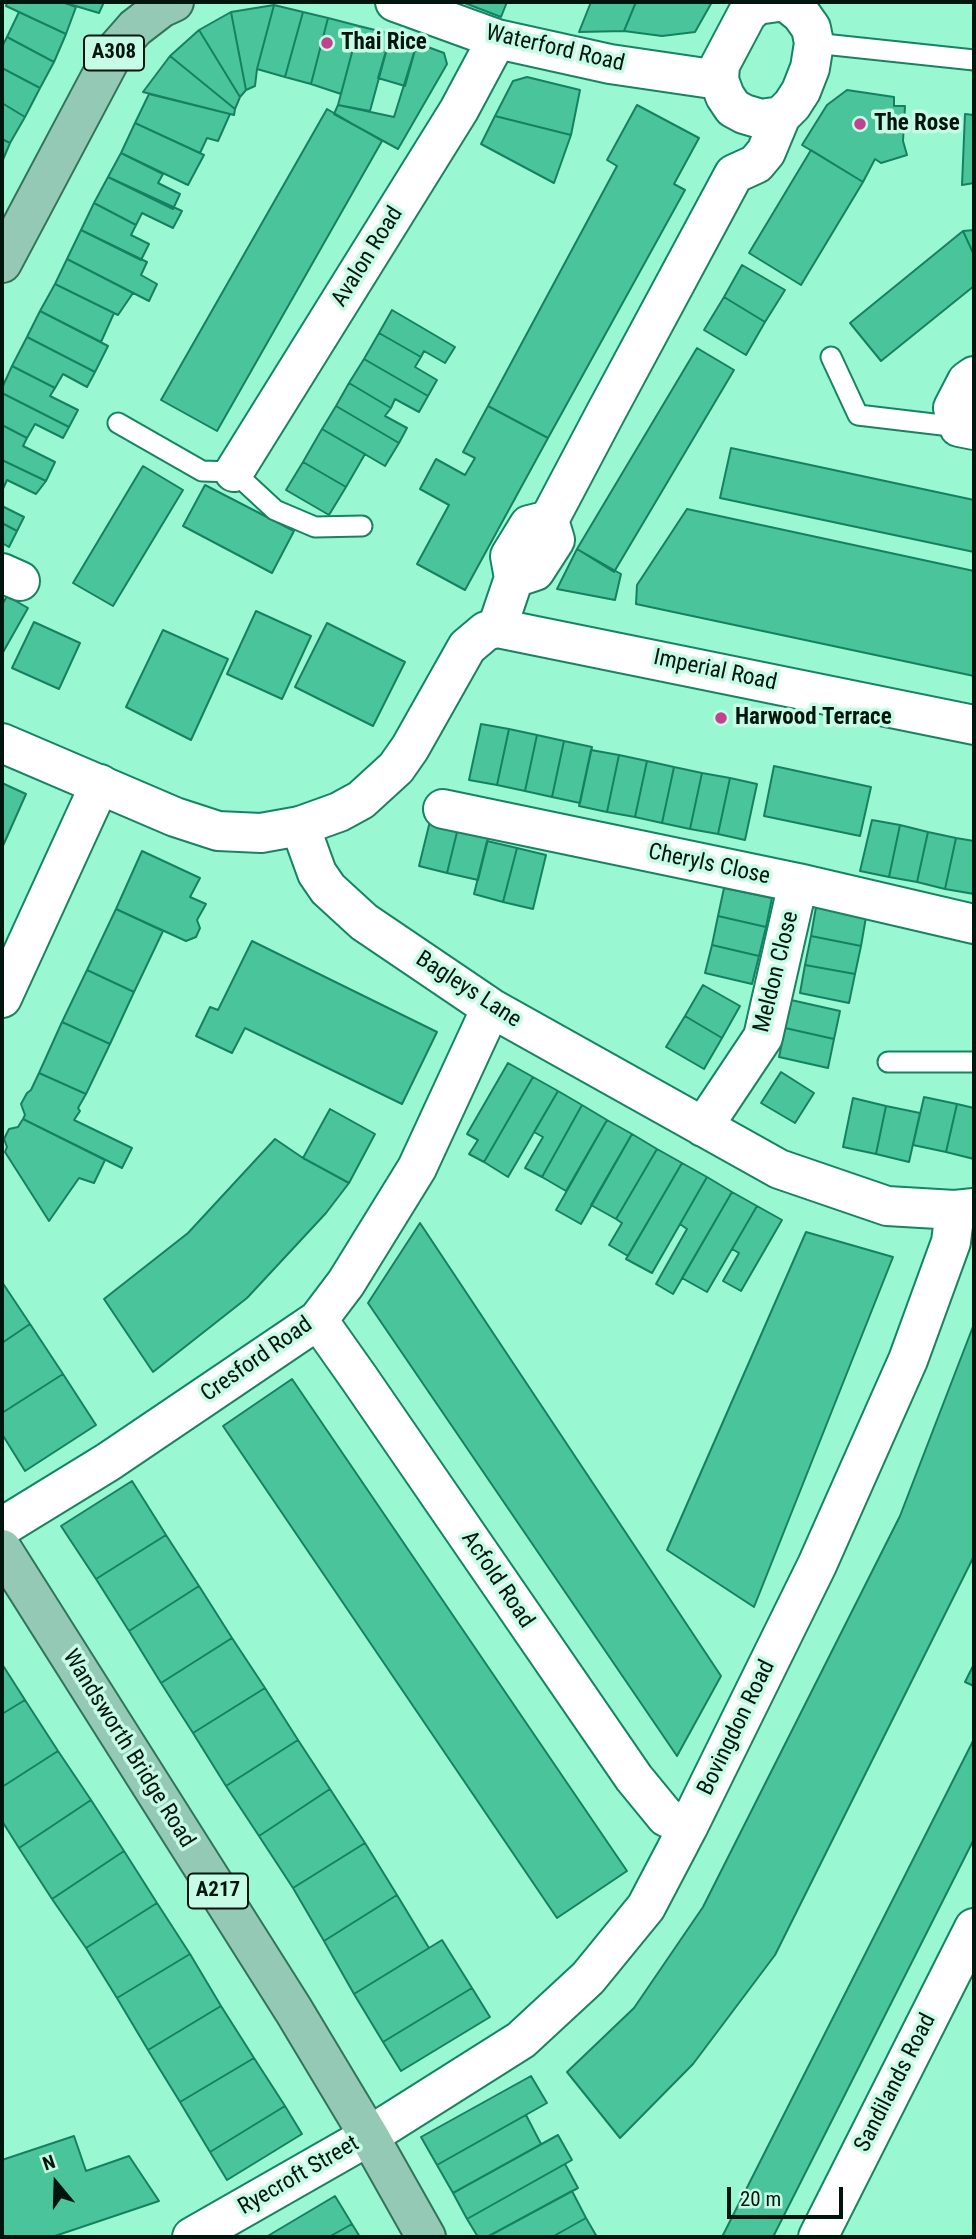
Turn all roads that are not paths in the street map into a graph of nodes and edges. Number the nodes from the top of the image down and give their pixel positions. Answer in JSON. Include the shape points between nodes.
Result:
{"nodes":[{"id":1,"x":174,"y":2,"type":"edge"},
{"id":2,"x":395,"y":2,"type":"edge"},
{"id":3,"x":778,"y":2,"type":"edge"},
{"id":4,"x":786,"y":2,"type":"edge"},
{"id":5,"x":497,"y":39,"type":"junction"},
{"id":6,"x":814,"y":43,"type":"junction"},
{"id":7,"x":974,"y":60,"type":"edge"},
{"id":8,"x":719,"y":80,"type":"junction"},
{"id":9,"x":744,"y":114,"type":"junction"},
{"id":10,"x":781,"y":116,"type":"junction"},
{"id":11,"x":734,"y":174,"type":"junction"},
{"id":12,"x":2,"y":263,"type":"edge"},
{"id":13,"x":831,"y":357,"type":"dead end"},
{"id":14,"x":974,"y":376,"type":"edge"},
{"id":15,"x":118,"y":423,"type":"dead end"},
{"id":16,"x":966,"y":428,"type":"edge"},
{"id":17,"x":234,"y":472,"type":"junction"},
{"id":18,"x":362,"y":526,"type":"dead end"},
{"id":19,"x":497,"y":628,"type":"junction"},
{"id":20,"x":974,"y":725,"type":"edge"},
{"id":21,"x":2,"y":743,"type":"edge"},
{"id":22,"x":100,"y":784,"type":"junction"},
{"id":23,"x":443,"y":809,"type":"dead end"},
{"id":24,"x":300,"y":826,"type":"junction"},
{"id":25,"x":798,"y":883,"type":"junction"},
{"id":26,"x":974,"y":924,"type":"edge"},
{"id":27,"x":2,"y":998,"type":"edge"},
{"id":28,"x":491,"y":1008,"type":"junction"},
{"id":29,"x":888,"y":1062,"type":"dead end"},
{"id":30,"x":974,"y":1062,"type":"edge"},
{"id":31,"x":703,"y":1127,"type":"junction"},
{"id":32,"x":965,"y":1209,"type":"edge"},
{"id":33,"x":317,"y":1320,"type":"junction"},
{"id":34,"x":2,"y":1527,"type":"edge"},
{"id":35,"x":2,"y":1549,"type":"edge"},
{"id":36,"x":688,"y":1827,"type":"junction"},
{"id":37,"x":974,"y":1928,"type":"edge"},
{"id":38,"x":369,"y":2136,"type":"junction"},
{"id":39,"x":192,"y":2237,"type":"edge"},
{"id":40,"x":426,"y":2237,"type":"edge"},
{"id":41,"x":818,"y":2237,"type":"edge"}],
"edges":[{"from":1,"to":12,"type":"main road","number":"A308","via":[[135,28],[114,52]]},
{"from":2,"to":5,"type":"street","name":"Waterford Road"},
{"from":3,"to":8,"type":"street","via":[[757,5],[747,14],[720,65]]},
{"from":4,"to":6,"type":"street","via":[[811,28]]},
{"from":5,"to":8,"type":"street","name":"Waterford Road","via":[[610,64]]},
{"from":5,"to":17,"type":"street","name":"Avalon Road","via":[[459,110]]},
{"from":6,"to":7,"type":"lane"},
{"from":6,"to":10,"type":"street","via":[[801,91]]},
{"from":8,"to":9,"type":"street","via":[[733,108]]},
{"from":9,"to":10,"type":"street","via":[[761,119]]},
{"from":9,"to":11,"type":"street","via":[[729,154]]},
{"from":10,"to":11,"type":"street","via":[[766,152],[756,164]]},
{"from":11,"to":19,"type":"street","via":[[549,520],[555,540],[535,571],[514,578]]},
{"from":13,"to":16,"type":"lane","via":[[859,415]]},
{"from":14,"to":16,"type":"street","via":[[953,408]]},
{"from":15,"to":17,"type":"lane","via":[[202,471]]},
{"from":17,"to":18,"type":"lane","via":[[275,510],[295,519],[314,527]]},
{"from":19,"to":20,"type":"street","name":"Imperial Road"},
{"from":19,"to":24,"type":"street","via":[[467,647],[396,768],[361,800]]},
{"from":21,"to":22,"type":"street"},
{"from":22,"to":24,"type":"street","via":[[218,831],[261,834]]},
{"from":22,"to":27,"type":"street"},
{"from":23,"to":25,"type":"street","name":"Cheryls Close"},
{"from":24,"to":28,"type":"street","name":"Bagleys Lane","via":[[317,873],[328,889],[364,922]]},
{"from":25,"to":26,"type":"street","name":"Cheryls Close"},
{"from":25,"to":31,"type":"street","name":"Meldon Close","via":[[763,1037]]},
{"from":28,"to":31,"type":"street","name":"Bagleys Lane"},
{"from":28,"to":33,"type":"street","name":"Cresford Road","via":[[417,1168],[346,1283]]},
{"from":29,"to":30,"type":"lane"},
{"from":31,"to":32,"type":"street","name":"Bagleys Lane","via":[[779,1168],[887,1206]]},
{"from":32,"to":36,"type":"street","name":"Bovingdon Road","via":[[908,1360],[817,1565]]},
{"from":33,"to":34,"type":"street","name":"Cresford Road","via":[[108,1462]]},
{"from":33,"to":36,"type":"street","name":"Acfold Road","via":[[634,1778],[666,1817]]},
{"from":35,"to":38,"type":"main road","name":"Wandsworth Bridge Road","number":"A217"},
{"from":36,"to":38,"type":"street","name":"Bovingdon Road","via":[[646,1907],[588,1978],[521,2040]]},
{"from":37,"to":41,"type":"street","name":"Sandilands Road"},
{"from":38,"to":39,"type":"street","name":"Ryecroft Street"},
{"from":38,"to":40,"type":"main road","name":"Wandsworth Bridge Road","number":"A217"}]}
